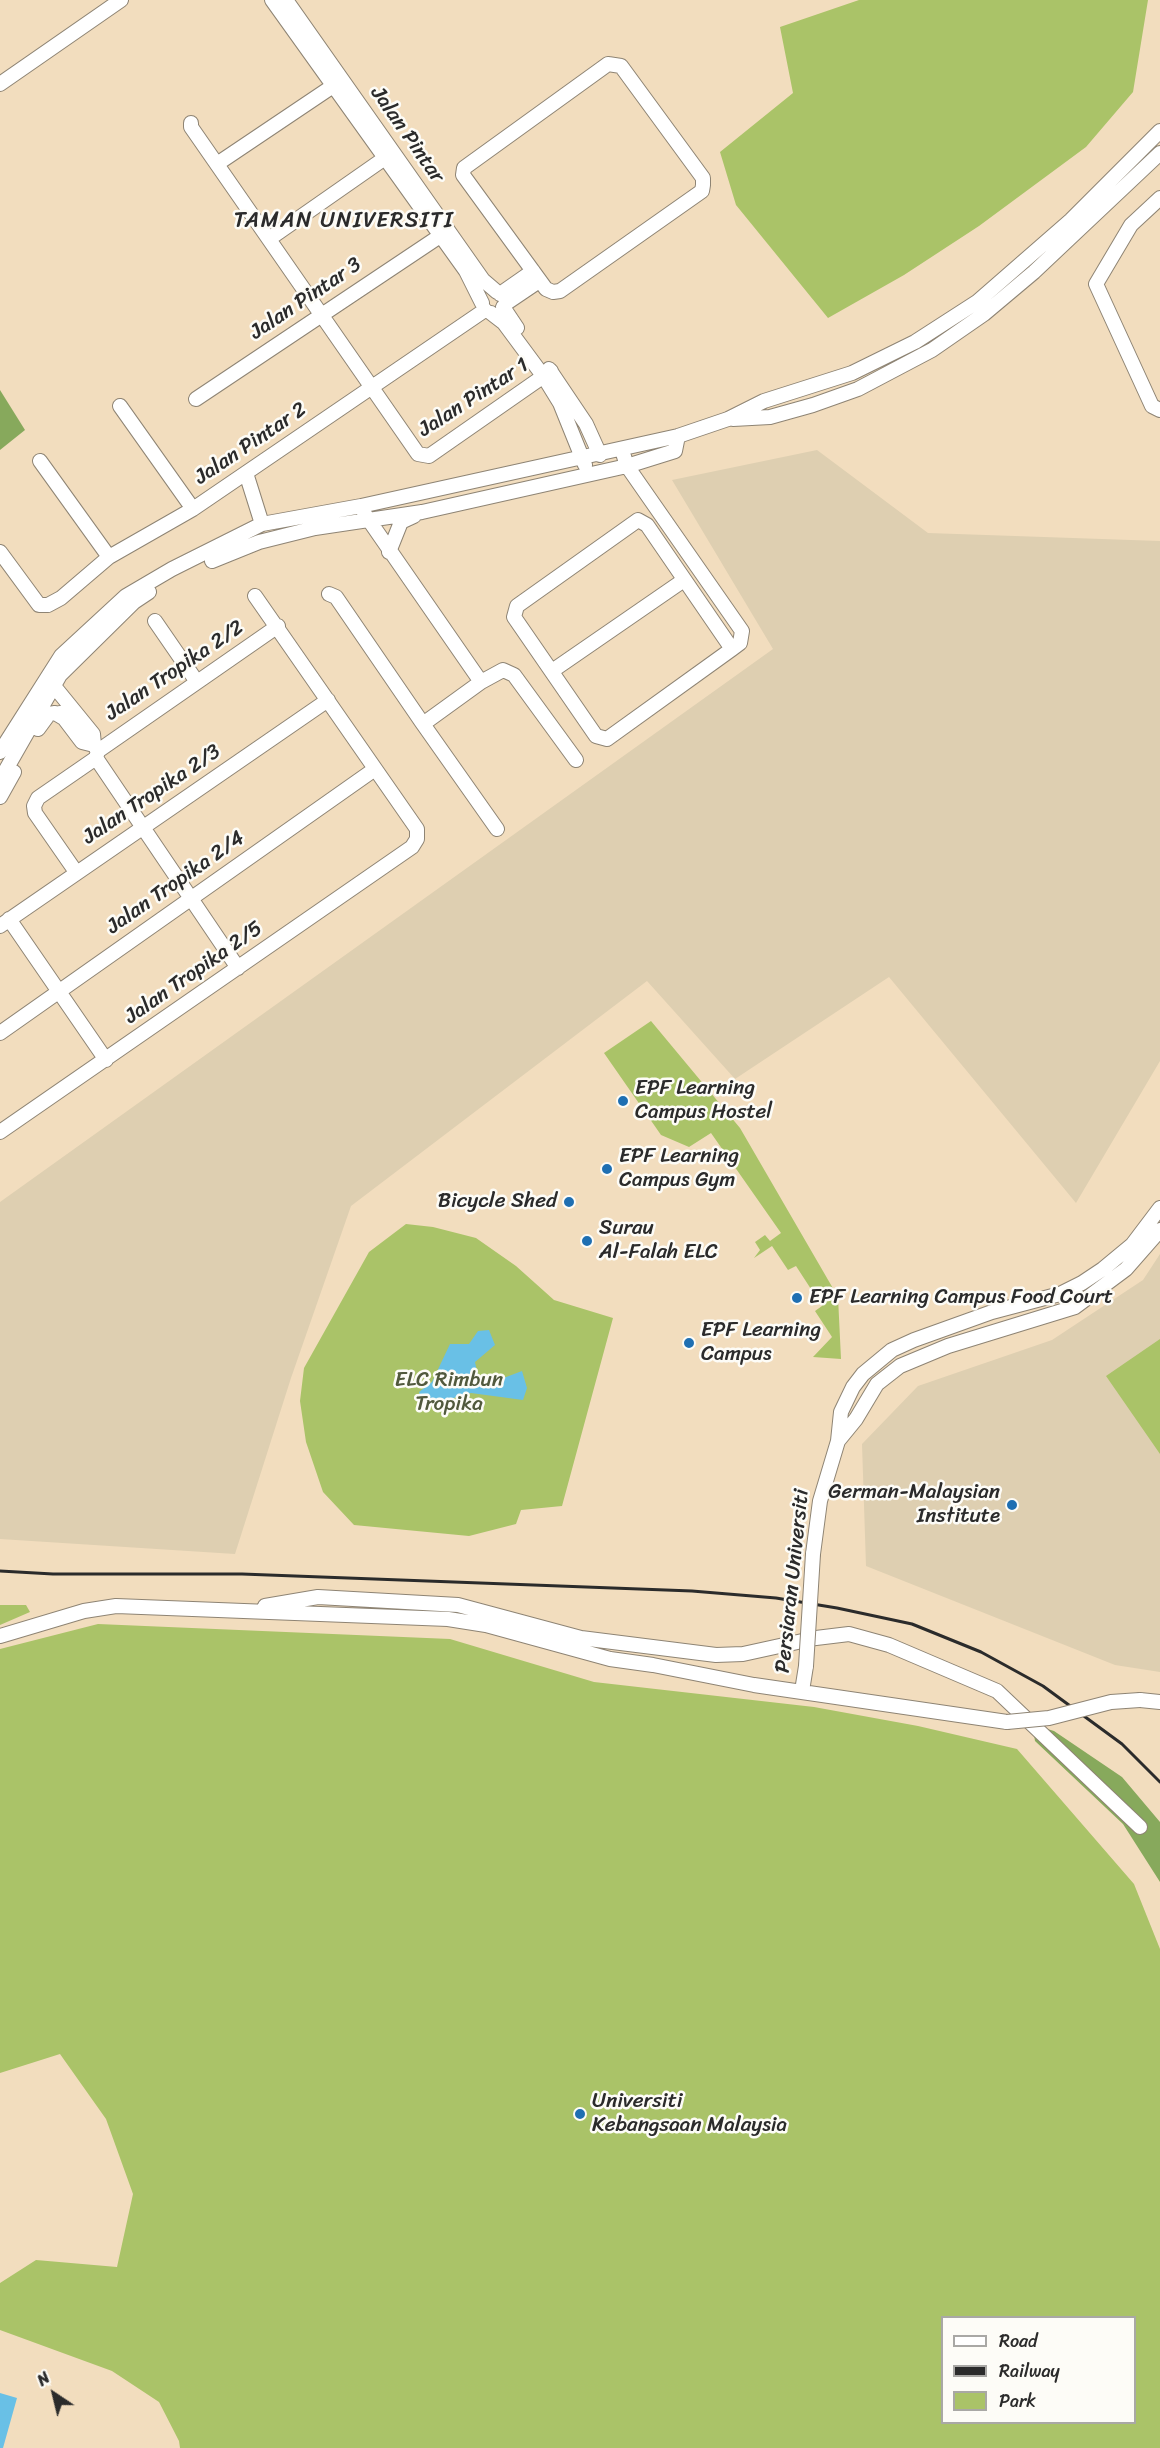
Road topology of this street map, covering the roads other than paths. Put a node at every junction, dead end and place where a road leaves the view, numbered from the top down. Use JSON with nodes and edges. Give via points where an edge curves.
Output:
{"nodes":[{"id":1,"x":121,"y":0,"type":"edge"},
{"id":2,"x":272,"y":0,"type":"edge"},
{"id":3,"x":286,"y":0,"type":"edge"},
{"id":4,"x":302,"y":22,"type":"junction"},
{"id":5,"x":310,"y":53,"type":"junction"},
{"id":6,"x":0,"y":84,"type":"edge"},
{"id":7,"x":333,"y":86,"type":"junction"},
{"id":8,"x":191,"y":123,"type":"dead end"},
{"id":9,"x":1160,"y":131,"type":"edge"},
{"id":10,"x":1160,"y":153,"type":"edge"},
{"id":11,"x":385,"y":158,"type":"junction"},
{"id":12,"x":217,"y":164,"type":"junction"},
{"id":13,"x":1160,"y":198,"type":"edge"},
{"id":14,"x":440,"y":236,"type":"junction"},
{"id":15,"x":268,"y":239,"type":"junction"},
{"id":16,"x":536,"y":276,"type":"junction"},
{"id":17,"x":495,"y":303,"type":"junction"},
{"id":18,"x":320,"y":315,"type":"junction"},
{"id":19,"x":548,"y":374,"type":"junction"},
{"id":20,"x":370,"y":388,"type":"junction"},
{"id":21,"x":196,"y":399,"type":"dead end"},
{"id":22,"x":120,"y":406,"type":"dead end"},
{"id":23,"x":1160,"y":410,"type":"edge"},
{"id":24,"x":728,"y":419,"type":"junction"},
{"id":25,"x":678,"y":436,"type":"junction"},
{"id":26,"x":622,"y":450,"type":"junction"},
{"id":27,"x":600,"y":455,"type":"junction"},
{"id":28,"x":582,"y":459,"type":"junction"},
{"id":29,"x":40,"y":461,"type":"dead end"},
{"id":30,"x":627,"y":466,"type":"junction"},
{"id":31,"x":246,"y":473,"type":"junction"},
{"id":32,"x":590,"y":476,"type":"junction"},
{"id":33,"x":361,"y":506,"type":"junction"},
{"id":34,"x":193,"y":508,"type":"junction"},
{"id":35,"x":422,"y":512,"type":"junction"},
{"id":36,"x":366,"y":520,"type":"junction"},
{"id":37,"x":262,"y":524,"type":"junction"},
{"id":38,"x":344,"y":524,"type":"junction"},
{"id":39,"x":0,"y":552,"type":"edge"},
{"id":40,"x":389,"y":552,"type":"junction"},
{"id":41,"x":109,"y":557,"type":"junction"},
{"id":42,"x":684,"y":580,"type":"junction"},
{"id":43,"x":329,"y":594,"type":"dead end"},
{"id":44,"x":255,"y":596,"type":"dead end"},
{"id":45,"x":155,"y":621,"type":"dead end"},
{"id":46,"x":278,"y":626,"type":"junction"},
{"id":47,"x":732,"y":648,"type":"junction"},
{"id":48,"x":552,"y":671,"type":"junction"},
{"id":49,"x":50,"y":680,"type":"junction"},
{"id":50,"x":196,"y":682,"type":"junction"},
{"id":51,"x":481,"y":682,"type":"junction"},
{"id":52,"x":42,"y":694,"type":"junction"},
{"id":53,"x":328,"y":700,"type":"junction"},
{"id":54,"x":65,"y":719,"type":"junction"},
{"id":55,"x":421,"y":720,"type":"junction"},
{"id":56,"x":0,"y":750,"type":"edge"},
{"id":57,"x":96,"y":751,"type":"junction"},
{"id":58,"x":576,"y":760,"type":"dead end"},
{"id":59,"x":375,"y":769,"type":"junction"},
{"id":60,"x":0,"y":780,"type":"edge"},
{"id":61,"x":0,"y":797,"type":"edge"},
{"id":62,"x":142,"y":826,"type":"junction"},
{"id":63,"x":496,"y":829,"type":"dead end"},
{"id":64,"x":76,"y":872,"type":"junction"},
{"id":65,"x":191,"y":899,"type":"junction"},
{"id":66,"x":5,"y":923,"type":"edge"},
{"id":67,"x":238,"y":968,"type":"junction"},
{"id":68,"x":58,"y":991,"type":"junction"},
{"id":69,"x":0,"y":1033,"type":"edge"},
{"id":70,"x":106,"y":1060,"type":"junction"},
{"id":71,"x":0,"y":1132,"type":"edge"},
{"id":72,"x":1160,"y":1208,"type":"edge"},
{"id":73,"x":1160,"y":1230,"type":"edge"},
{"id":74,"x":838,"y":1441,"type":"junction"},
{"id":75,"x":252,"y":1610,"type":"junction"},
{"id":76,"x":0,"y":1636,"type":"edge"},
{"id":77,"x":802,"y":1692,"type":"junction"},
{"id":78,"x":1160,"y":1702,"type":"edge"},
{"id":79,"x":1140,"y":1827,"type":"dead end"}],
"edges":[{"from":1,"to":6,"type":"street"},
{"from":2,"to":5,"type":"street"},
{"from":3,"to":4,"type":"street","name":"Jalan Pintar"},
{"from":4,"to":5,"type":"street","via":[[297,28]]},
{"from":4,"to":17,"type":"street","name":"Jalan Pintar","via":[[483,280]]},
{"from":5,"to":7,"type":"street","name":"Jalan Pintar"},
{"from":7,"to":11,"type":"street","name":"Jalan Pintar"},
{"from":7,"to":12,"type":"street"},
{"from":8,"to":12,"type":"street"},
{"from":9,"to":24,"type":"street","via":[[1064,227],[977,302],[915,342],[852,373],[764,401]]},
{"from":10,"to":24,"type":"street","via":[[1034,272],[932,350],[858,389],[813,405],[770,417]]},
{"from":11,"to":14,"type":"street","name":"Jalan Pintar"},
{"from":11,"to":15,"type":"street"},
{"from":12,"to":15,"type":"street"},
{"from":13,"to":23,"type":"street","via":[[1131,225],[1096,285],[1152,406]]},
{"from":14,"to":17,"type":"street","name":"Jalan Pintar"},
{"from":14,"to":18,"type":"street","name":"Jalan Pintar 3"},
{"from":15,"to":18,"type":"street"},
{"from":16,"to":16,"type":"street","via":[[463,175],[464,168],[608,64],[621,66],[703,178],[702,191],[560,291],[546,289]]},
{"from":16,"to":17,"type":"street","name":"Jalan Pintar 2"},
{"from":17,"to":19,"type":"street","name":"Jalan Pintar","via":[[504,323]]},
{"from":17,"to":20,"type":"street","name":"Jalan Pintar 2"},
{"from":18,"to":20,"type":"street"},
{"from":18,"to":21,"type":"street","name":"Jalan Pintar 3"},
{"from":19,"to":20,"type":"street","name":"Jalan Pintar 1","via":[[429,456],[418,454]]},
{"from":19,"to":27,"type":"street","name":"Jalan Pintar","via":[[586,424]]},
{"from":19,"to":28,"type":"street","name":"Jalan Pintar"},
{"from":20,"to":31,"type":"street","name":"Jalan Pintar 2"},
{"from":22,"to":34,"type":"street"},
{"from":24,"to":25,"type":"street"},
{"from":25,"to":26,"type":"street"},
{"from":25,"to":30,"type":"street","via":[[675,451]]},
{"from":26,"to":27,"type":"street"},
{"from":26,"to":30,"type":"street"},
{"from":27,"to":28,"type":"street"},
{"from":28,"to":32,"type":"street","name":"Jalan Pintar"},
{"from":28,"to":33,"type":"street"},
{"from":29,"to":41,"type":"street"},
{"from":30,"to":32,"type":"street"},
{"from":30,"to":47,"type":"street","via":[[742,632],[740,643]]},
{"from":31,"to":34,"type":"street","name":"Jalan Pintar 2"},
{"from":31,"to":37,"type":"street"},
{"from":32,"to":35,"type":"street"},
{"from":33,"to":36,"type":"street"},
{"from":33,"to":37,"type":"street"},
{"from":34,"to":41,"type":"street","name":"Jalan Pintar 2"},
{"from":35,"to":36,"type":"street"},
{"from":35,"to":40,"type":"street","via":[[401,522]]},
{"from":36,"to":38,"type":"street"},
{"from":36,"to":40,"type":"street"},
{"from":37,"to":49,"type":"street","via":[[126,596],[61,656]]},
{"from":38,"to":40,"type":"street","via":[[358,528]]},
{"from":38,"to":49,"type":"street","via":[[259,542],[153,589]]},
{"from":39,"to":41,"type":"street","name":"Jalan Pintar 2","via":[[39,605],[60,598]]},
{"from":40,"to":51,"type":"street"},
{"from":42,"to":47,"type":"street"},
{"from":42,"to":48,"type":"street"},
{"from":42,"to":48,"type":"street","via":[[646,525],[638,520],[517,606],[514,617]]},
{"from":43,"to":55,"type":"street","via":[[336,597]]},
{"from":44,"to":46,"type":"street"},
{"from":45,"to":50,"type":"street"},
{"from":46,"to":50,"type":"street","name":"Jalan Tropika 2/2"},
{"from":46,"to":53,"type":"street"},
{"from":47,"to":48,"type":"street","via":[[607,739],[596,736]]},
{"from":49,"to":52,"type":"street"},
{"from":49,"to":57,"type":"street","via":[[93,734]]},
{"from":50,"to":57,"type":"street","name":"Jalan Tropika 2/2"},
{"from":51,"to":55,"type":"street"},
{"from":51,"to":58,"type":"street","via":[[502,670],[514,675]]},
{"from":52,"to":54,"type":"street"},
{"from":52,"to":56,"type":"street"},
{"from":52,"to":60,"type":"street"},
{"from":53,"to":59,"type":"street"},
{"from":53,"to":62,"type":"street","name":"Jalan Tropika 2/3"},
{"from":54,"to":57,"type":"street","via":[[82,742]]},
{"from":54,"to":61,"type":"street","via":[[55,713],[45,717]]},
{"from":55,"to":63,"type":"street"},
{"from":57,"to":62,"type":"street"},
{"from":57,"to":64,"type":"street","name":"Jalan Tropika 2/2","via":[[38,798],[34,806]]},
{"from":59,"to":65,"type":"street","name":"Jalan Tropika 2/4"},
{"from":59,"to":67,"type":"street","name":"Jalan Tropika 2/5","via":[[417,829],[412,847]]},
{"from":62,"to":64,"type":"street","name":"Jalan Tropika 2/3"},
{"from":62,"to":65,"type":"street"},
{"from":64,"to":66,"type":"street","name":"Jalan Tropika 2/3"},
{"from":65,"to":67,"type":"street"},
{"from":65,"to":68,"type":"street","name":"Jalan Tropika 2/4"},
{"from":66,"to":68,"type":"street"},
{"from":67,"to":70,"type":"street","name":"Jalan Tropika 2/5"},
{"from":68,"to":69,"type":"street","name":"Jalan Tropika 2/4"},
{"from":68,"to":70,"type":"street"},
{"from":70,"to":71,"type":"street","name":"Jalan Tropika 2/5"},
{"from":72,"to":74,"type":"street","name":"Persiaran Universiti","via":[[1144,1232],[1118,1258],[1060,1294],[992,1312],[914,1340],[878,1360],[846,1399]]},
{"from":73,"to":74,"type":"street","name":"Persiaran Universiti","via":[[1126,1269],[1087,1299],[1063,1311],[995,1330],[900,1366],[877,1384]]},
{"from":74,"to":77,"type":"street","name":"Persiaran Universiti","bridge":true,"via":[[818,1517]]},
{"from":75,"to":76,"type":"street","via":[[108,1607]]},
{"from":75,"to":77,"type":"street","via":[[462,1620],[610,1659]]},
{"from":75,"to":79,"type":"street","via":[[318,1597],[458,1605],[581,1638],[716,1654],[743,1654],[849,1634],[888,1645],[998,1691]]},
{"from":77,"to":78,"type":"street","bridge":true,"via":[[1007,1722],[1048,1718],[1125,1700]]}]}
